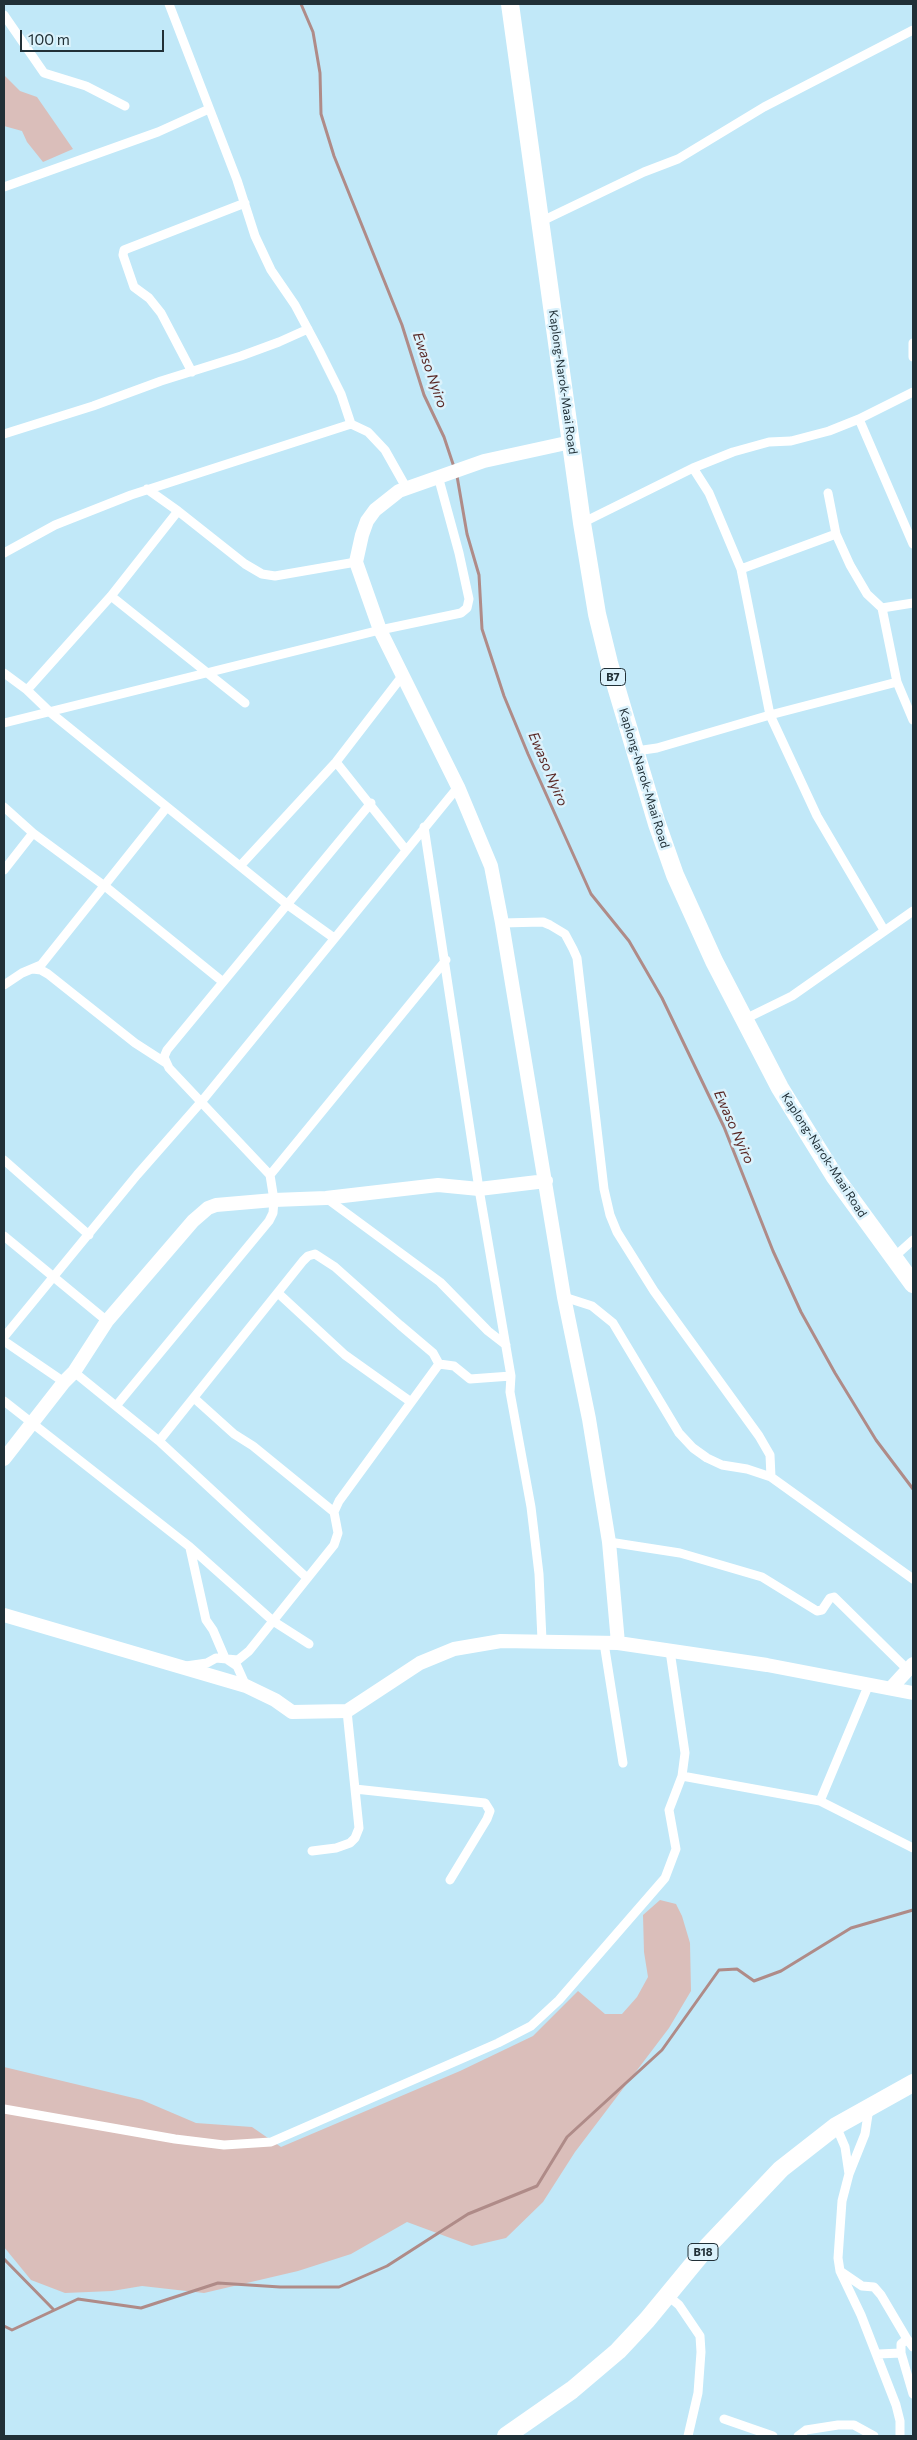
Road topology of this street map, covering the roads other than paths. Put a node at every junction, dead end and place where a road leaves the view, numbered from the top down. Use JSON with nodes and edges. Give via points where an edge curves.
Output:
{"nodes":[{"id":1,"x":169,"y":4,"type":"edge"},
{"id":2,"x":510,"y":4,"type":"edge"},
{"id":3,"x":4,"y":15,"type":"edge"},
{"id":4,"x":913,"y":30,"type":"edge"},
{"id":5,"x":125,"y":106,"type":"dead end"},
{"id":6,"x":210,"y":109,"type":"junction"},
{"id":7,"x":4,"y":187,"type":"edge"},
{"id":8,"x":245,"y":203,"type":"junction"},
{"id":9,"x":540,"y":222,"type":"junction"},
{"id":10,"x":308,"y":329,"type":"junction"},
{"id":11,"x":913,"y":343,"type":"edge"},
{"id":12,"x":913,"y":357,"type":"edge"},
{"id":13,"x":192,"y":372,"type":"junction"},
{"id":14,"x":913,"y":392,"type":"edge"},
{"id":15,"x":859,"y":419,"type":"junction"},
{"id":16,"x":351,"y":424,"type":"junction"},
{"id":17,"x":4,"y":434,"type":"edge"},
{"id":18,"x":571,"y":442,"type":"junction"},
{"id":19,"x":693,"y":468,"type":"junction"},
{"id":20,"x":438,"y":476,"type":"junction"},
{"id":21,"x":407,"y":489,"type":"junction"},
{"id":22,"x":147,"y":490,"type":"junction"},
{"id":23,"x":828,"y":494,"type":"dead end"},
{"id":24,"x":178,"y":511,"type":"junction"},
{"id":25,"x":582,"y":523,"type":"junction"},
{"id":26,"x":836,"y":534,"type":"junction"},
{"id":27,"x":913,"y":544,"type":"edge"},
{"id":28,"x":4,"y":553,"type":"edge"},
{"id":29,"x":356,"y":562,"type":"junction"},
{"id":30,"x":741,"y":569,"type":"junction"},
{"id":31,"x":111,"y":596,"type":"junction"},
{"id":32,"x":913,"y":603,"type":"edge"},
{"id":33,"x":882,"y":608,"type":"junction"},
{"id":34,"x":380,"y":630,"type":"junction"},
{"id":35,"x":4,"y":673,"type":"edge"},
{"id":36,"x":210,"y":673,"type":"junction"},
{"id":37,"x":403,"y":675,"type":"junction"},
{"id":38,"x":897,"y":682,"type":"junction"},
{"id":39,"x":26,"y":690,"type":"junction"},
{"id":40,"x":245,"y":704,"type":"dead end"},
{"id":41,"x":51,"y":714,"type":"junction"},
{"id":42,"x":770,"y":715,"type":"junction"},
{"id":43,"x":913,"y":720,"type":"edge"},
{"id":44,"x":4,"y":723,"type":"edge"},
{"id":45,"x":636,"y":751,"type":"junction"},
{"id":46,"x":336,"y":762,"type":"junction"},
{"id":47,"x":458,"y":787,"type":"junction"},
{"id":48,"x":371,"y":803,"type":"junction"},
{"id":49,"x":4,"y":807,"type":"edge"},
{"id":50,"x":167,"y":807,"type":"junction"},
{"id":51,"x":424,"y":827,"type":"junction"},
{"id":52,"x":33,"y":832,"type":"junction"},
{"id":53,"x":406,"y":850,"type":"junction"},
{"id":54,"x":241,"y":865,"type":"junction"},
{"id":55,"x":4,"y":870,"type":"edge"},
{"id":56,"x":106,"y":886,"type":"junction"},
{"id":57,"x":288,"y":905,"type":"junction"},
{"id":58,"x":913,"y":911,"type":"edge"},
{"id":59,"x":502,"y":923,"type":"junction"},
{"id":60,"x":884,"y":930,"type":"junction"},
{"id":61,"x":334,"y":938,"type":"junction"},
{"id":62,"x":446,"y":960,"type":"junction"},
{"id":63,"x":30,"y":969,"type":"junction"},
{"id":64,"x":223,"y":982,"type":"junction"},
{"id":65,"x":4,"y":985,"type":"edge"},
{"id":66,"x":743,"y":1020,"type":"junction"},
{"id":67,"x":166,"y":1063,"type":"junction"},
{"id":68,"x":202,"y":1101,"type":"junction"},
{"id":69,"x":4,"y":1160,"type":"edge"},
{"id":70,"x":270,"y":1175,"type":"junction"},
{"id":71,"x":546,"y":1181,"type":"junction"},
{"id":72,"x":479,"y":1189,"type":"junction"},
{"id":73,"x":326,"y":1198,"type":"junction"},
{"id":74,"x":274,"y":1200,"type":"junction"},
{"id":75,"x":89,"y":1235,"type":"junction"},
{"id":76,"x":4,"y":1236,"type":"edge"},
{"id":77,"x":913,"y":1240,"type":"edge"},
{"id":78,"x":893,"y":1258,"type":"junction"},
{"id":79,"x":52,"y":1278,"type":"junction"},
{"id":80,"x":913,"y":1284,"type":"edge"},
{"id":81,"x":278,"y":1293,"type":"junction"},
{"id":82,"x":564,"y":1296,"type":"junction"},
{"id":83,"x":107,"y":1321,"type":"junction"},
{"id":84,"x":4,"y":1337,"type":"edge"},
{"id":85,"x":4,"y":1341,"type":"edge"},
{"id":86,"x":506,"y":1345,"type":"junction"},
{"id":87,"x":440,"y":1364,"type":"junction"},
{"id":88,"x":74,"y":1372,"type":"junction"},
{"id":89,"x":511,"y":1376,"type":"junction"},
{"id":90,"x":64,"y":1382,"type":"junction"},
{"id":91,"x":194,"y":1398,"type":"junction"},
{"id":92,"x":4,"y":1401,"type":"edge"},
{"id":93,"x":412,"y":1402,"type":"junction"},
{"id":94,"x":116,"y":1406,"type":"junction"},
{"id":95,"x":32,"y":1422,"type":"junction"},
{"id":96,"x":159,"y":1441,"type":"junction"},
{"id":97,"x":4,"y":1459,"type":"edge"},
{"id":98,"x":771,"y":1477,"type":"junction"},
{"id":99,"x":334,"y":1512,"type":"junction"},
{"id":100,"x":609,"y":1542,"type":"junction"},
{"id":101,"x":190,"y":1547,"type":"junction"},
{"id":102,"x":307,"y":1578,"type":"junction"},
{"id":103,"x":913,"y":1579,"type":"edge"},
{"id":104,"x":4,"y":1615,"type":"edge"},
{"id":105,"x":273,"y":1621,"type":"junction"},
{"id":106,"x":542,"y":1640,"type":"junction"},
{"id":107,"x":611,"y":1643,"type":"junction"},
{"id":108,"x":309,"y":1644,"type":"dead end"},
{"id":109,"x":670,"y":1651,"type":"junction"},
{"id":110,"x":225,"y":1658,"type":"junction"},
{"id":111,"x":175,"y":1667,"type":"junction"},
{"id":112,"x":911,"y":1667,"type":"edge"},
{"id":113,"x":870,"y":1684,"type":"junction"},
{"id":114,"x":246,"y":1686,"type":"junction"},
{"id":115,"x":892,"y":1687,"type":"junction"},
{"id":116,"x":913,"y":1693,"type":"edge"},
{"id":117,"x":347,"y":1711,"type":"junction"},
{"id":118,"x":623,"y":1763,"type":"dead end"},
{"id":119,"x":682,"y":1776,"type":"junction"},
{"id":120,"x":355,"y":1789,"type":"junction"},
{"id":121,"x":820,"y":1801,"type":"junction"},
{"id":122,"x":913,"y":1848,"type":"edge"},
{"id":123,"x":312,"y":1850,"type":"dead end"},
{"id":124,"x":450,"y":1880,"type":"dead end"},
{"id":125,"x":913,"y":2083,"type":"edge"},
{"id":126,"x":869,"y":2108,"type":"junction"},
{"id":127,"x":4,"y":2109,"type":"edge"},
{"id":128,"x":836,"y":2126,"type":"junction"},
{"id":129,"x":849,"y":2174,"type":"junction"},
{"id":130,"x":840,"y":2271,"type":"junction"},
{"id":131,"x":667,"y":2295,"type":"junction"},
{"id":132,"x":907,"y":2339,"type":"junction"},
{"id":133,"x":913,"y":2347,"type":"edge"},
{"id":134,"x":902,"y":2353,"type":"junction"},
{"id":135,"x":878,"y":2354,"type":"junction"},
{"id":136,"x":913,"y":2394,"type":"edge"},
{"id":137,"x":724,"y":2419,"type":"dead end"},
{"id":138,"x":506,"y":2436,"type":"edge"},
{"id":139,"x":688,"y":2436,"type":"edge"},
{"id":140,"x":773,"y":2436,"type":"edge"},
{"id":141,"x":798,"y":2436,"type":"edge"},
{"id":142,"x":874,"y":2436,"type":"edge"},
{"id":143,"x":900,"y":2436,"type":"edge"}],
"edges":[{"from":1,"to":6,"type":"street"},
{"from":2,"to":9,"type":"highway","name":"Kaplong-Narok-Maai Road","number":"B7"},
{"from":3,"to":5,"type":"street","via":[[44,73],[86,86]]},
{"from":4,"to":9,"type":"street","via":[[764,107],[678,159]]},
{"from":6,"to":7,"type":"street","via":[[158,132]]},
{"from":6,"to":8,"type":"street"},
{"from":8,"to":10,"type":"street","via":[[270,270]]},
{"from":8,"to":13,"type":"street","via":[[124,250],[134,287],[161,313]]},
{"from":9,"to":18,"type":"highway","name":"Kaplong-Narok-Maai Road","number":"B7"},
{"from":10,"to":13,"type":"street"},
{"from":10,"to":16,"type":"street","via":[[341,394]]},
{"from":11,"to":12,"type":"street"},
{"from":13,"to":17,"type":"street"},
{"from":14,"to":15,"type":"street"},
{"from":15,"to":19,"type":"street","via":[[813,436],[769,442],[733,452]]},
{"from":15,"to":27,"type":"street"},
{"from":16,"to":21,"type":"street","via":[[368,432],[385,450]]},
{"from":16,"to":22,"type":"street"},
{"from":18,"to":20,"type":"street","via":[[484,461]]},
{"from":18,"to":25,"type":"highway","name":"Kaplong-Narok-Maai Road","number":"B7"},
{"from":19,"to":25,"type":"street"},
{"from":19,"to":30,"type":"street","via":[[710,494]]},
{"from":20,"to":21,"type":"street"},
{"from":20,"to":34,"type":"street","via":[[463,569],[469,599],[467,608],[461,613]]},
{"from":21,"to":29,"type":"street","via":[[390,497],[367,521]]},
{"from":22,"to":24,"type":"street"},
{"from":22,"to":28,"type":"street","via":[[55,525]]},
{"from":23,"to":26,"type":"street"},
{"from":24,"to":29,"type":"street","via":[[245,564],[270,576]]},
{"from":24,"to":31,"type":"street"},
{"from":25,"to":45,"type":"highway","name":"Kaplong-Narok-Maai Road","number":"B7","via":[[597,614]]},
{"from":26,"to":30,"type":"street"},
{"from":26,"to":33,"type":"street","via":[[859,582]]},
{"from":29,"to":34,"type":"street"},
{"from":30,"to":42,"type":"street"},
{"from":31,"to":36,"type":"street"},
{"from":31,"to":39,"type":"street"},
{"from":32,"to":33,"type":"street"},
{"from":33,"to":38,"type":"street"},
{"from":34,"to":36,"type":"street"},
{"from":34,"to":37,"type":"street"},
{"from":35,"to":39,"type":"street"},
{"from":36,"to":40,"type":"street"},
{"from":36,"to":41,"type":"street"},
{"from":37,"to":46,"type":"street"},
{"from":37,"to":47,"type":"street"},
{"from":38,"to":42,"type":"street"},
{"from":38,"to":43,"type":"street"},
{"from":39,"to":41,"type":"street"},
{"from":41,"to":44,"type":"street"},
{"from":41,"to":50,"type":"street"},
{"from":42,"to":45,"type":"street","via":[[657,748]]},
{"from":42,"to":60,"type":"street","via":[[817,816]]},
{"from":45,"to":66,"type":"highway","name":"Kaplong-Narok-Maai Road","number":"B7","via":[[675,875]]},
{"from":46,"to":48,"type":"street"},
{"from":46,"to":54,"type":"street"},
{"from":47,"to":51,"type":"street"},
{"from":47,"to":59,"type":"street","via":[[491,866]]},
{"from":48,"to":53,"type":"street"},
{"from":48,"to":57,"type":"street"},
{"from":49,"to":52,"type":"street"},
{"from":50,"to":54,"type":"street"},
{"from":50,"to":56,"type":"street"},
{"from":51,"to":53,"type":"street"},
{"from":51,"to":62,"type":"street"},
{"from":52,"to":55,"type":"street"},
{"from":52,"to":56,"type":"street"},
{"from":53,"to":61,"type":"street"},
{"from":54,"to":57,"type":"street"},
{"from":56,"to":63,"type":"street","via":[[41,965]]},
{"from":56,"to":64,"type":"street"},
{"from":57,"to":61,"type":"street"},
{"from":57,"to":64,"type":"street"},
{"from":58,"to":60,"type":"street"},
{"from":59,"to":71,"type":"street"},
{"from":59,"to":98,"type":"street","via":[[544,922],[565,934],[573,948],[604,1190],[610,1214],[654,1291],[759,1436],[770,1455]]},
{"from":60,"to":66,"type":"street","via":[[792,996]]},
{"from":61,"to":68,"type":"street"},
{"from":62,"to":70,"type":"street"},
{"from":62,"to":72,"type":"street"},
{"from":63,"to":65,"type":"street"},
{"from":63,"to":67,"type":"street","via":[[41,970]]},
{"from":64,"to":67,"type":"street","via":[[167,1050]]},
{"from":66,"to":78,"type":"highway","name":"Kaplong-Narok-Maai Road","number":"B7","via":[[808,1136]]},
{"from":67,"to":68,"type":"street"},
{"from":68,"to":70,"type":"street"},
{"from":68,"to":75,"type":"street"},
{"from":69,"to":75,"type":"street"},
{"from":70,"to":74,"type":"street"},
{"from":71,"to":72,"type":"street"},
{"from":71,"to":82,"type":"street"},
{"from":72,"to":73,"type":"street","via":[[438,1185]]},
{"from":72,"to":86,"type":"street"},
{"from":73,"to":74,"type":"street"},
{"from":73,"to":86,"type":"street","via":[[440,1282]]},
{"from":74,"to":83,"type":"street","via":[[216,1205],[202,1212]]},
{"from":74,"to":94,"type":"street","via":[[270,1221]]},
{"from":75,"to":79,"type":"street"},
{"from":76,"to":79,"type":"street"},
{"from":77,"to":78,"type":"street"},
{"from":78,"to":80,"type":"highway","name":"Kaplong-Narok-Maai Road","number":"B7"},
{"from":79,"to":83,"type":"street"},
{"from":79,"to":84,"type":"street"},
{"from":81,"to":87,"type":"street","via":[[308,1256],[318,1255],[433,1353]]},
{"from":81,"to":91,"type":"street"},
{"from":81,"to":93,"type":"street","via":[[345,1355]]},
{"from":82,"to":98,"type":"street","via":[[592,1306],[613,1323],[679,1434],[693,1448],[722,1464]]},
{"from":82,"to":100,"type":"street"},
{"from":83,"to":88,"type":"street"},
{"from":85,"to":90,"type":"street"},
{"from":86,"to":89,"type":"street"},
{"from":87,"to":89,"type":"street","via":[[454,1366],[470,1379]]},
{"from":87,"to":93,"type":"street"},
{"from":88,"to":90,"type":"street"},
{"from":88,"to":94,"type":"street"},
{"from":89,"to":106,"type":"street","via":[[510,1392],[535,1536]]},
{"from":90,"to":95,"type":"street"},
{"from":91,"to":96,"type":"street"},
{"from":91,"to":99,"type":"street","via":[[234,1434]]},
{"from":92,"to":95,"type":"street"},
{"from":93,"to":99,"type":"street"},
{"from":94,"to":96,"type":"street"},
{"from":95,"to":97,"type":"street"},
{"from":95,"to":101,"type":"street"},
{"from":96,"to":102,"type":"street"},
{"from":98,"to":103,"type":"street"},
{"from":99,"to":102,"type":"street","via":[[338,1533],[334,1545]]},
{"from":100,"to":107,"type":"street"},
{"from":100,"to":112,"type":"street","via":[[680,1553],[762,1577],[817,1611],[834,1597]]},
{"from":101,"to":105,"type":"street"},
{"from":101,"to":110,"type":"street","via":[[206,1620]]},
{"from":102,"to":105,"type":"street"},
{"from":104,"to":111,"type":"street"},
{"from":105,"to":108,"type":"street"},
{"from":105,"to":110,"type":"street","via":[[244,1656],[238,1660]]},
{"from":106,"to":107,"type":"street"},
{"from":106,"to":117,"type":"street","via":[[501,1640],[454,1649],[420,1663]]},
{"from":107,"to":109,"type":"street"},
{"from":107,"to":118,"type":"street"},
{"from":109,"to":113,"type":"street"},
{"from":109,"to":119,"type":"street","via":[[685,1753]]},
{"from":110,"to":111,"type":"street"},
{"from":110,"to":114,"type":"street","via":[[237,1666]]},
{"from":111,"to":114,"type":"street"},
{"from":112,"to":115,"type":"street"},
{"from":113,"to":115,"type":"street"},
{"from":113,"to":121,"type":"street"},
{"from":114,"to":117,"type":"street","via":[[292,1712]]},
{"from":115,"to":116,"type":"street"},
{"from":117,"to":120,"type":"street"},
{"from":119,"to":121,"type":"street"},
{"from":119,"to":127,"type":"street","via":[[669,1810],[676,1849],[665,1878],[559,2000],[531,2026],[498,2043],[271,2142],[224,2145],[175,2139]]},
{"from":120,"to":123,"type":"street","via":[[359,1828],[355,1838],[344,1846]]},
{"from":120,"to":124,"type":"street","via":[[485,1804],[490,1811],[484,1827]]},
{"from":121,"to":122,"type":"street"},
{"from":125,"to":126,"type":"highway","number":"B18"},
{"from":126,"to":128,"type":"highway","number":"B18"},
{"from":126,"to":129,"type":"street","via":[[865,2134]]},
{"from":128,"to":129,"type":"street","via":[[845,2147]]},
{"from":128,"to":131,"type":"highway","number":"B18","via":[[781,2169]]},
{"from":129,"to":130,"type":"street","via":[[838,2223]]},
{"from":130,"to":132,"type":"street","via":[[862,2286],[874,2287]]},
{"from":130,"to":135,"type":"street"},
{"from":131,"to":138,"type":"highway","number":"B18","via":[[595,2372]]},
{"from":131,"to":139,"type":"street","via":[[679,2305],[700,2336],[698,2393]]},
{"from":132,"to":133,"type":"street"},
{"from":132,"to":134,"type":"street","via":[[901,2344]]},
{"from":134,"to":135,"type":"street"},
{"from":134,"to":136,"type":"street"},
{"from":135,"to":143,"type":"street","via":[[896,2405]]},
{"from":137,"to":140,"type":"street"},
{"from":141,"to":142,"type":"street","via":[[806,2430],[854,2425]]}]}
